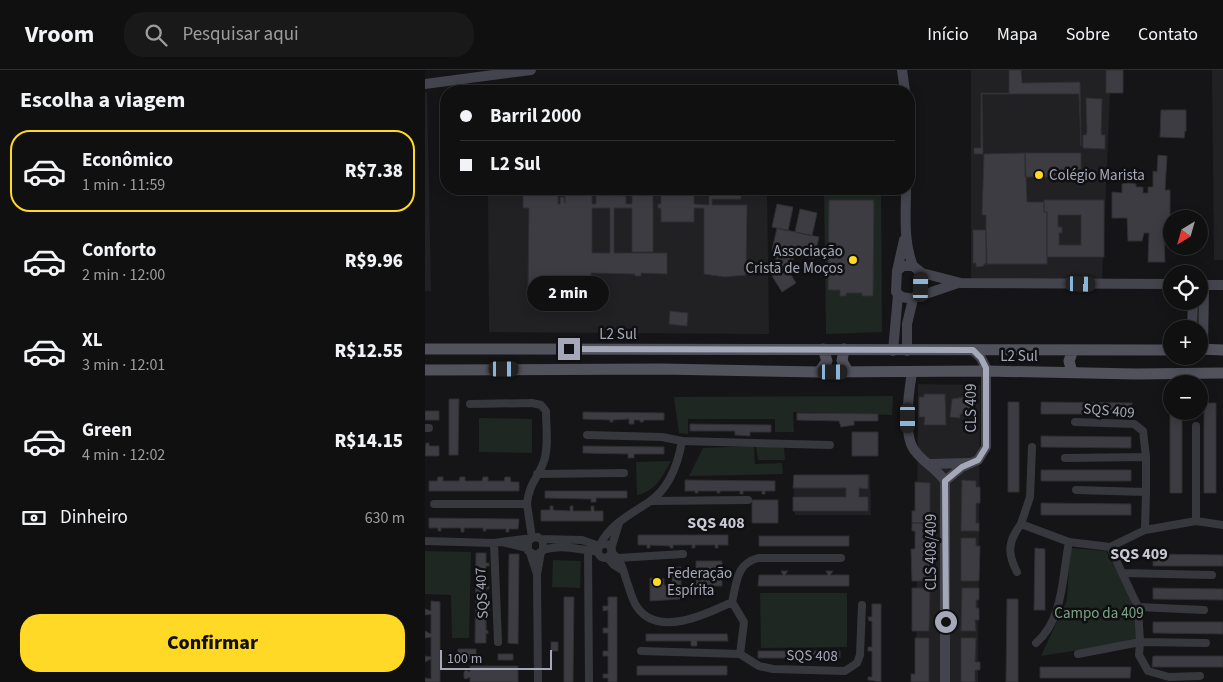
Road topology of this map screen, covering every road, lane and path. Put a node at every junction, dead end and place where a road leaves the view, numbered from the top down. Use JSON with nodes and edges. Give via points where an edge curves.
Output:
{"nodes":[{"id":1,"x":531,"y":70,"type":"edge"},
{"id":2,"x":902,"y":70,"type":"edge"},
{"id":3,"x":425,"y":84,"type":"edge"},
{"id":4,"x":904,"y":85,"type":"edge"},
{"id":5,"x":906,"y":195,"type":"edge"},
{"id":6,"x":905,"y":234,"type":"junction"},
{"id":7,"x":913,"y":266,"type":"junction"},
{"id":8,"x":897,"y":271,"type":"junction"},
{"id":9,"x":922,"y":273,"type":"junction"},
{"id":10,"x":961,"y":283,"type":"junction"},
{"id":11,"x":1163,"y":284,"type":"edge"},
{"id":12,"x":1208,"y":285,"type":"edge"},
{"id":13,"x":1223,"y":285,"type":"edge"},
{"id":14,"x":898,"y":295,"type":"junction"},
{"id":15,"x":915,"y":298,"type":"junction"},
{"id":16,"x":425,"y":349,"type":"edge"},
{"id":17,"x":661,"y":349,"type":"junction"},
{"id":18,"x":683,"y":349,"type":"junction"},
{"id":19,"x":823,"y":349,"type":"junction"},
{"id":20,"x":1208,"y":349,"type":"edge"},
{"id":21,"x":463,"y":350,"type":"junction"},
{"id":22,"x":486,"y":350,"type":"junction"},
{"id":23,"x":844,"y":350,"type":"junction"},
{"id":24,"x":973,"y":350,"type":"junction"},
{"id":25,"x":1073,"y":350,"type":"junction"},
{"id":26,"x":1163,"y":350,"type":"edge"},
{"id":27,"x":1223,"y":350,"type":"edge"},
{"id":28,"x":893,"y":351,"type":"junction"},
{"id":29,"x":907,"y":351,"type":"junction"},
{"id":30,"x":464,"y":369,"type":"junction"},
{"id":31,"x":487,"y":369,"type":"junction"},
{"id":32,"x":662,"y":369,"type":"junction"},
{"id":33,"x":425,"y":370,"type":"edge"},
{"id":34,"x":688,"y":370,"type":"junction"},
{"id":35,"x":986,"y":371,"type":"junction"},
{"id":36,"x":819,"y":372,"type":"junction"},
{"id":37,"x":848,"y":372,"type":"junction"},
{"id":38,"x":912,"y":372,"type":"junction"},
{"id":39,"x":1071,"y":372,"type":"junction"},
{"id":40,"x":1223,"y":373,"type":"edge"},
{"id":41,"x":470,"y":404,"type":"dead end"},
{"id":42,"x":1075,"y":422,"type":"dead end"},
{"id":43,"x":1196,"y":426,"type":"dead end"},
{"id":44,"x":587,"y":435,"type":"dead end"},
{"id":45,"x":683,"y":441,"type":"junction"},
{"id":46,"x":830,"y":445,"type":"dead end"},
{"id":47,"x":1032,"y":447,"type":"dead end"},
{"id":48,"x":1145,"y":457,"type":"junction"},
{"id":49,"x":1065,"y":458,"type":"dead end"},
{"id":50,"x":930,"y":464,"type":"junction"},
{"id":51,"x":971,"y":464,"type":"junction"},
{"id":52,"x":624,"y":473,"type":"dead end"},
{"id":53,"x":537,"y":474,"type":"junction"},
{"id":54,"x":945,"y":481,"type":"junction"},
{"id":55,"x":1077,"y":490,"type":"dead end"},
{"id":56,"x":1146,"y":492,"type":"junction"},
{"id":57,"x":748,"y":500,"type":"dead end"},
{"id":58,"x":651,"y":501,"type":"junction"},
{"id":59,"x":434,"y":504,"type":"dead end"},
{"id":60,"x":527,"y":504,"type":"junction"},
{"id":61,"x":1195,"y":521,"type":"junction"},
{"id":62,"x":619,"y":523,"type":"junction"},
{"id":63,"x":1021,"y":524,"type":"junction"},
{"id":64,"x":1223,"y":525,"type":"edge"},
{"id":65,"x":1145,"y":530,"type":"junction"},
{"id":66,"x":532,"y":538,"type":"junction"},
{"id":67,"x":541,"y":539,"type":"junction"},
{"id":68,"x":569,"y":539,"type":"junction"},
{"id":69,"x":425,"y":541,"type":"edge"},
{"id":70,"x":497,"y":542,"type":"junction"},
{"id":71,"x":1069,"y":542,"type":"junction"},
{"id":72,"x":1110,"y":547,"type":"junction"},
{"id":73,"x":569,"y":548,"type":"junction"},
{"id":74,"x":599,"y":548,"type":"junction"},
{"id":75,"x":529,"y":550,"type":"junction"},
{"id":76,"x":588,"y":550,"type":"junction"},
{"id":77,"x":542,"y":551,"type":"junction"},
{"id":78,"x":610,"y":553,"type":"junction"},
{"id":79,"x":683,"y":554,"type":"dead end"},
{"id":80,"x":619,"y":558,"type":"junction"},
{"id":81,"x":841,"y":558,"type":"dead end"},
{"id":82,"x":623,"y":570,"type":"junction"},
{"id":83,"x":1017,"y":572,"type":"dead end"},
{"id":84,"x":1122,"y":573,"type":"junction"},
{"id":85,"x":537,"y":574,"type":"junction"},
{"id":86,"x":1212,"y":575,"type":"dead end"},
{"id":87,"x":732,"y":602,"type":"junction"},
{"id":88,"x":862,"y":605,"type":"dead end"},
{"id":89,"x":1138,"y":607,"type":"junction"},
{"id":90,"x":1204,"y":610,"type":"dead end"},
{"id":91,"x":498,"y":642,"type":"dead end"},
{"id":92,"x":1140,"y":642,"type":"junction"},
{"id":93,"x":1036,"y":643,"type":"dead end"},
{"id":94,"x":1206,"y":643,"type":"dead end"},
{"id":95,"x":641,"y":652,"type":"dead end"},
{"id":96,"x":740,"y":654,"type":"junction"},
{"id":97,"x":1078,"y":654,"type":"dead end"},
{"id":98,"x":1200,"y":676,"type":"dead end"},
{"id":99,"x":538,"y":682,"type":"edge"},
{"id":100,"x":589,"y":682,"type":"edge"},
{"id":101,"x":945,"y":682,"type":"edge"}],
"edges":[{"from":1,"to":3,"type":"street"},
{"from":2,"to":4,"type":"street"},
{"from":5,"to":6,"type":"street"},
{"from":6,"to":7,"type":"street"},
{"from":6,"to":8,"type":"street"},
{"from":7,"to":8,"type":"street","via":[[903,266]]},
{"from":7,"to":9,"type":"street"},
{"from":8,"to":14,"type":"street","via":[[895,288]]},
{"from":9,"to":10,"type":"street"},
{"from":9,"to":15,"type":"street","via":[[921,287]]},
{"from":10,"to":11,"type":"street"},
{"from":10,"to":15,"type":"street"},
{"from":12,"to":13,"type":"street"},
{"from":14,"to":15,"type":"street"},
{"from":14,"to":28,"type":"street"},
{"from":15,"to":29,"type":"street","via":[[907,324]]},
{"from":16,"to":21,"type":"main road","name":"L2 Sul"},
{"from":17,"to":18,"type":"main road","name":"L2 Sul"},
{"from":17,"to":22,"type":"main road","name":"L2 Sul"},
{"from":17,"to":32,"type":"main road","via":[[666,355]]},
{"from":18,"to":19,"type":"main road","name":"L2 Sul"},
{"from":18,"to":34,"type":"main road","via":[[679,360],[681,366]]},
{"from":19,"to":23,"type":"main road","name":"L2 Sul"},
{"from":19,"to":36,"type":"main road","via":[[827,361]]},
{"from":20,"to":27,"type":"main road"},
{"from":21,"to":22,"type":"main road","name":"L2 Sul"},
{"from":21,"to":30,"type":"main road","via":[[469,359]]},
{"from":22,"to":31,"type":"main road","via":[[482,360]]},
{"from":23,"to":28,"type":"main road","name":"L2 Sul"},
{"from":23,"to":37,"type":"main road","via":[[842,361]]},
{"from":24,"to":25,"type":"main road","name":"L2 Sul"},
{"from":24,"to":29,"type":"main road","name":"L2 Sul"},
{"from":24,"to":35,"type":"street","name":"CLS 409","via":[[981,358]]},
{"from":25,"to":26,"type":"main road","name":"L2 Sul"},
{"from":25,"to":39,"type":"main road","via":[[1069,360]]},
{"from":28,"to":29,"type":"main road","name":"L2 Sul"},
{"from":30,"to":31,"type":"main road","name":"L2 Sul"},
{"from":30,"to":33,"type":"main road","name":"L2 Sul"},
{"from":31,"to":32,"type":"main road","name":"L2 Sul"},
{"from":32,"to":34,"type":"main road","name":"L2 Sul"},
{"from":34,"to":36,"type":"main road","name":"L2 Sul"},
{"from":35,"to":38,"type":"main road","name":"L2 Sul"},
{"from":35,"to":39,"type":"main road","name":"L2 Sul"},
{"from":35,"to":51,"type":"street","name":"CLS 409","via":[[986,447],[978,460]]},
{"from":36,"to":37,"type":"main road","name":"L2 Sul"},
{"from":37,"to":38,"type":"main road","name":"L2 Sul"},
{"from":38,"to":50,"type":"street","via":[[908,435],[915,452]]},
{"from":39,"to":40,"type":"main road","name":"L2 Sul"},
{"from":41,"to":53,"type":"street","via":[[532,403],[544,408],[546,454]]},
{"from":42,"to":48,"type":"street","name":"SQS 409","via":[[1135,424],[1143,431]]},
{"from":43,"to":61,"type":"street"},
{"from":44,"to":45,"type":"street","via":[[663,437]]},
{"from":45,"to":46,"type":"street"},
{"from":45,"to":58,"type":"street","via":[[675,470]]},
{"from":47,"to":63,"type":"street","via":[[1030,497]]},
{"from":48,"to":49,"type":"street"},
{"from":48,"to":56,"type":"street","name":"SQS 409"},
{"from":50,"to":51,"type":"street"},
{"from":50,"to":54,"type":"street"},
{"from":51,"to":54,"type":"street","name":"CLS 409"},
{"from":52,"to":53,"type":"street"},
{"from":53,"to":60,"type":"street","via":[[531,483]]},
{"from":54,"to":101,"type":"street","name":"CLS 408/409"},
{"from":55,"to":56,"type":"street"},
{"from":56,"to":65,"type":"street","name":"SQS 409"},
{"from":57,"to":58,"type":"street"},
{"from":58,"to":62,"type":"street"},
{"from":59,"to":60,"type":"street"},
{"from":60,"to":66,"type":"street"},
{"from":61,"to":64,"type":"street"},
{"from":61,"to":65,"type":"street"},
{"from":62,"to":74,"type":"street","via":[[608,532]]},
{"from":62,"to":78,"type":"street"},
{"from":63,"to":71,"type":"street"},
{"from":63,"to":83,"type":"street","via":[[1009,543]]},
{"from":65,"to":72,"type":"street"},
{"from":66,"to":67,"type":"street"},
{"from":66,"to":70,"type":"street"},
{"from":66,"to":75,"type":"street","via":[[527,542]]},
{"from":67,"to":68,"type":"street"},
{"from":67,"to":77,"type":"street","via":[[544,544]]},
{"from":68,"to":73,"type":"street"},
{"from":68,"to":74,"type":"street","via":[[586,540]]},
{"from":69,"to":70,"type":"street"},
{"from":70,"to":75,"type":"street"},
{"from":70,"to":91,"type":"street","name":"SQS 407"},
{"from":71,"to":72,"type":"street"},
{"from":71,"to":93,"type":"street","via":[[1061,599],[1048,628]]},
{"from":72,"to":84,"type":"street"},
{"from":73,"to":76,"type":"street"},
{"from":73,"to":77,"type":"street"},
{"from":74,"to":76,"type":"street"},
{"from":74,"to":78,"type":"street","via":[[608,545]]},
{"from":74,"to":78,"type":"street","via":[[601,557]]},
{"from":75,"to":77,"type":"street","via":[[536,554]]},
{"from":75,"to":85,"type":"street"},
{"from":76,"to":100,"type":"street"},
{"from":77,"to":85,"type":"street"},
{"from":78,"to":80,"type":"street"},
{"from":78,"to":82,"type":"street","via":[[614,565]]},
{"from":79,"to":80,"type":"street"},
{"from":80,"to":82,"type":"street"},
{"from":81,"to":87,"type":"street","via":[[749,560],[741,567]]},
{"from":82,"to":87,"type":"street","via":[[636,607],[655,620],[675,622]]},
{"from":84,"to":86,"type":"street"},
{"from":84,"to":89,"type":"street"},
{"from":85,"to":99,"type":"street"},
{"from":87,"to":96,"type":"street","via":[[744,622]]},
{"from":88,"to":96,"type":"street","name":"SQS 408","via":[[860,654],[857,663],[845,671],[773,670],[754,664]]},
{"from":89,"to":90,"type":"street"},
{"from":89,"to":92,"type":"street"},
{"from":92,"to":94,"type":"street"},
{"from":92,"to":97,"type":"street"},
{"from":92,"to":98,"type":"street","via":[[1139,655],[1148,671],[1169,677]]},
{"from":95,"to":96,"type":"street","name":"SQS 408"}]}
